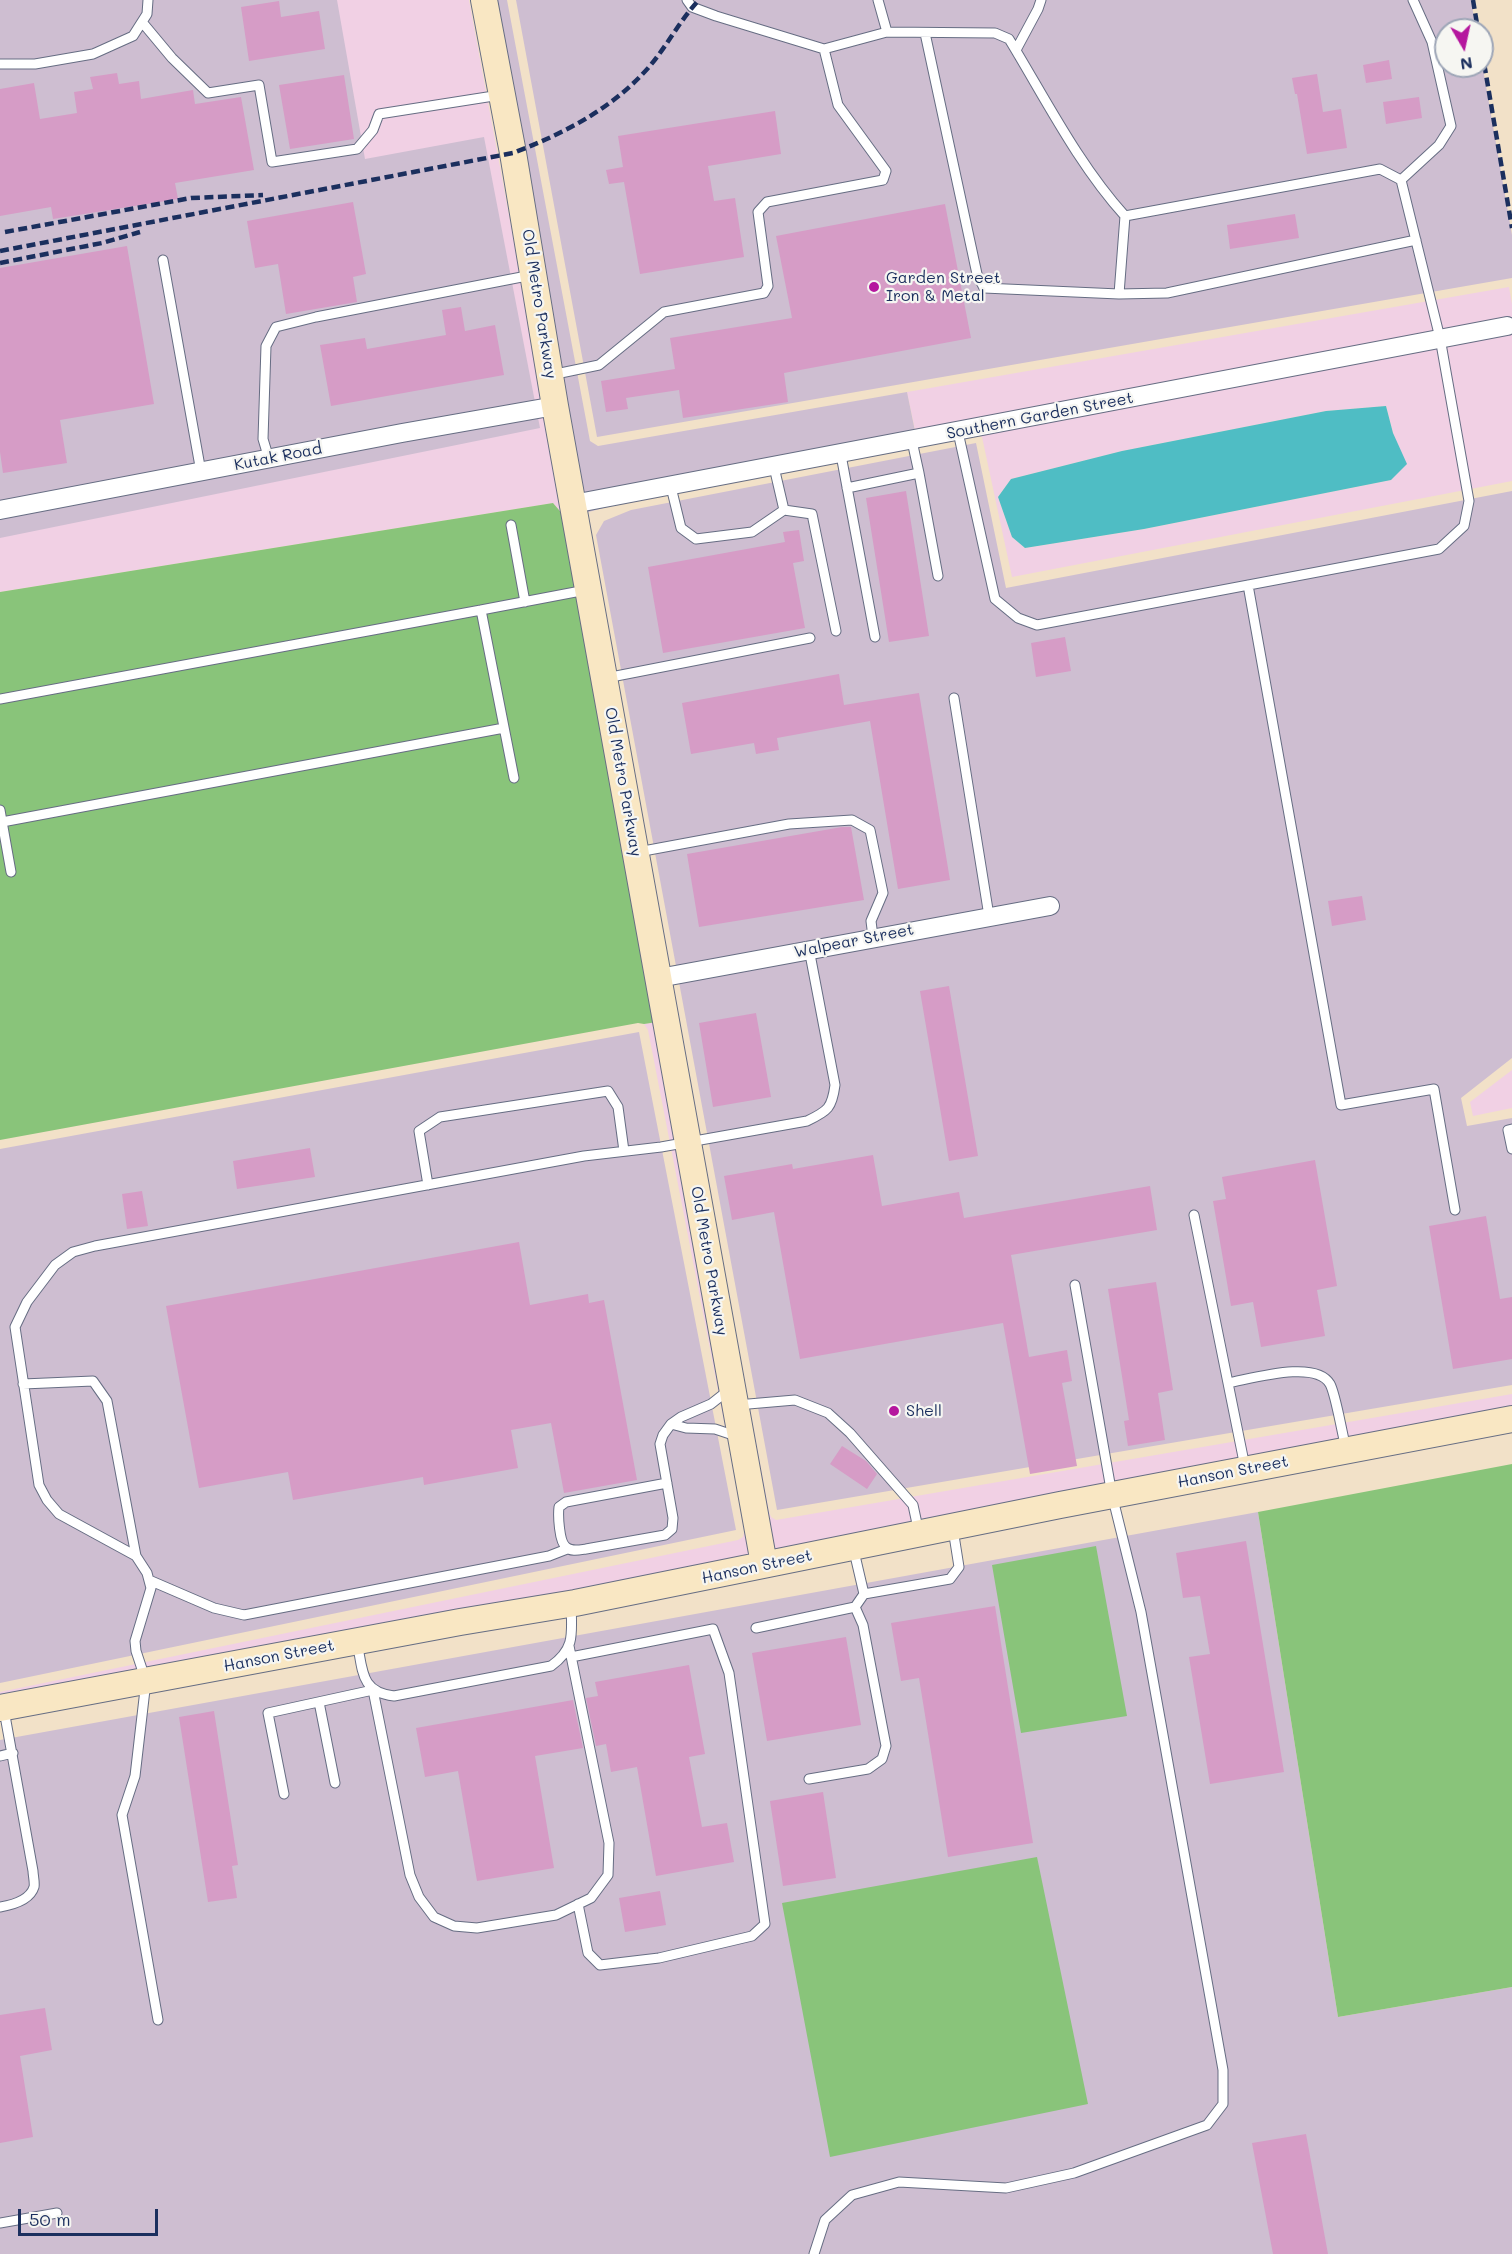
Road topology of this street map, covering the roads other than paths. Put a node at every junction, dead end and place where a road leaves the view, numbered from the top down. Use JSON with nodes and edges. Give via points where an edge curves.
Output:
{"nodes":[{"id":1,"x":148,"y":0,"type":"edge"},
{"id":2,"x":484,"y":0,"type":"edge"},
{"id":3,"x":687,"y":0,"type":"edge"},
{"id":4,"x":878,"y":0,"type":"edge"},
{"id":5,"x":1041,"y":0,"type":"edge"},
{"id":6,"x":1413,"y":0,"type":"edge"},
{"id":7,"x":142,"y":22,"type":"junction"},
{"id":8,"x":887,"y":32,"type":"junction"},
{"id":9,"x":925,"y":33,"type":"junction"},
{"id":10,"x":824,"y":49,"type":"junction"},
{"id":11,"x":1016,"y":50,"type":"junction"},
{"id":12,"x":0,"y":64,"type":"edge"},
{"id":13,"x":502,"y":94,"type":"junction"},
{"id":14,"x":1401,"y":180,"type":"junction"},
{"id":15,"x":1125,"y":216,"type":"junction"},
{"id":16,"x":1416,"y":240,"type":"junction"},
{"id":17,"x":162,"y":260,"type":"dead end"},
{"id":18,"x":534,"y":275,"type":"junction"},
{"id":19,"x":1119,"y":294,"type":"junction"},
{"id":20,"x":1506,"y":326,"type":"dead end"},
{"id":21,"x":1440,"y":338,"type":"junction"},
{"id":22,"x":550,"y":375,"type":"junction"},
{"id":23,"x":555,"y":406,"type":"junction"},
{"id":24,"x":958,"y":432,"type":"junction"},
{"id":25,"x":912,"y":441,"type":"junction"},
{"id":26,"x":841,"y":454,"type":"junction"},
{"id":27,"x":269,"y":459,"type":"junction"},
{"id":28,"x":774,"y":467,"type":"junction"},
{"id":29,"x":201,"y":472,"type":"junction"},
{"id":30,"x":919,"y":473,"type":"junction"},
{"id":31,"x":671,"y":487,"type":"junction"},
{"id":32,"x":847,"y":488,"type":"junction"},
{"id":33,"x":573,"y":504,"type":"junction"},
{"id":34,"x":0,"y":510,"type":"edge"},
{"id":35,"x":784,"y":510,"type":"junction"},
{"id":36,"x":511,"y":525,"type":"dead end"},
{"id":37,"x":938,"y":576,"type":"dead end"},
{"id":38,"x":1248,"y":585,"type":"junction"},
{"id":39,"x":589,"y":590,"type":"junction"},
{"id":40,"x":525,"y":602,"type":"junction"},
{"id":41,"x":481,"y":610,"type":"junction"},
{"id":42,"x":836,"y":631,"type":"dead end"},
{"id":43,"x":875,"y":637,"type":"dead end"},
{"id":44,"x":810,"y":638,"type":"dead end"},
{"id":45,"x":604,"y":678,"type":"junction"},
{"id":46,"x":954,"y":698,"type":"dead end"},
{"id":47,"x":0,"y":699,"type":"edge"},
{"id":48,"x":504,"y":728,"type":"junction"},
{"id":49,"x":514,"y":778,"type":"dead end"},
{"id":50,"x":0,"y":810,"type":"edge"},
{"id":51,"x":2,"y":822,"type":"junction"},
{"id":52,"x":636,"y":852,"type":"junction"},
{"id":53,"x":11,"y":872,"type":"dead end"},
{"id":54,"x":1050,"y":906,"type":"dead end"},
{"id":55,"x":989,"y":916,"type":"junction"},
{"id":56,"x":873,"y":937,"type":"junction"},
{"id":57,"x":809,"y":950,"type":"junction"},
{"id":58,"x":659,"y":978,"type":"junction"},
{"id":59,"x":1512,"y":1129,"type":"edge"},
{"id":60,"x":687,"y":1142,"type":"junction"},
{"id":61,"x":1512,"y":1149,"type":"edge"},
{"id":62,"x":624,"y":1151,"type":"junction"},
{"id":63,"x":428,"y":1185,"type":"junction"},
{"id":64,"x":1455,"y":1209,"type":"dead end"},
{"id":65,"x":1194,"y":1215,"type":"dead end"},
{"id":66,"x":1075,"y":1285,"type":"dead end"},
{"id":67,"x":1228,"y":1383,"type":"junction"},
{"id":68,"x":24,"y":1384,"type":"junction"},
{"id":69,"x":734,"y":1396,"type":"junction"},
{"id":70,"x":1512,"y":1419,"type":"edge"},
{"id":71,"x":671,"y":1424,"type":"junction"},
{"id":72,"x":741,"y":1437,"type":"junction"},
{"id":73,"x":1346,"y":1450,"type":"junction"},
{"id":74,"x":1245,"y":1470,"type":"junction"},
{"id":75,"x":667,"y":1483,"type":"junction"},
{"id":76,"x":1112,"y":1495,"type":"junction"},
{"id":77,"x":953,"y":1527,"type":"junction"},
{"id":78,"x":919,"y":1533,"type":"junction"},
{"id":79,"x":853,"y":1547,"type":"junction"},
{"id":80,"x":567,"y":1549,"type":"junction"},
{"id":81,"x":136,"y":1556,"type":"junction"},
{"id":82,"x":764,"y":1564,"type":"junction"},
{"id":83,"x":149,"y":1580,"type":"junction"},
{"id":84,"x":864,"y":1594,"type":"junction"},
{"id":85,"x":571,"y":1604,"type":"junction"},
{"id":86,"x":855,"y":1607,"type":"junction"},
{"id":87,"x":756,"y":1628,"type":"dead end"},
{"id":88,"x":357,"y":1641,"type":"junction"},
{"id":89,"x":568,"y":1646,"type":"junction"},
{"id":90,"x":571,"y":1657,"type":"junction"},
{"id":91,"x":146,"y":1681,"type":"junction"},
{"id":92,"x":373,"y":1690,"type":"junction"},
{"id":93,"x":319,"y":1702,"type":"junction"},
{"id":94,"x":2,"y":1708,"type":"edge"},
{"id":95,"x":13,"y":1754,"type":"junction"},
{"id":96,"x":0,"y":1756,"type":"edge"},
{"id":97,"x":808,"y":1779,"type":"dead end"},
{"id":98,"x":335,"y":1783,"type":"dead end"},
{"id":99,"x":284,"y":1794,"type":"dead end"},
{"id":100,"x":578,"y":1904,"type":"junction"},
{"id":101,"x":0,"y":1907,"type":"edge"},
{"id":102,"x":158,"y":2020,"type":"dead end"},
{"id":103,"x":57,"y":2212,"type":"dead end"},
{"id":104,"x":0,"y":2223,"type":"edge"},
{"id":105,"x":814,"y":2254,"type":"edge"}],
"edges":[{"from":1,"to":7,"type":"lane"},
{"from":2,"to":13,"type":"street","name":"Old Metro Parkway"},
{"from":3,"to":10,"type":"lane","via":[[692,7],[716,16]]},
{"from":4,"to":8,"type":"lane"},
{"from":5,"to":11,"type":"lane"},
{"from":6,"to":14,"type":"lane","via":[[1432,42],[1451,126],[1438,145]]},
{"from":7,"to":12,"type":"lane","via":[[133,36],[93,54],[35,64]]},
{"from":7,"to":13,"type":"lane","via":[[171,58],[208,93],[259,86],[272,162],[357,149],[373,130],[379,114]]},
{"from":8,"to":9,"type":"lane"},
{"from":8,"to":10,"type":"lane"},
{"from":9,"to":11,"type":"lane","via":[[995,33],[1009,39]]},
{"from":9,"to":19,"type":"lane","via":[[977,274],[984,288]]},
{"from":10,"to":22,"type":"lane","via":[[838,105],[886,171],[883,180],[767,202],[758,212],[768,286],[764,293],[664,312],[599,365]]},
{"from":11,"to":15,"type":"lane","via":[[1110,201]]},
{"from":13,"to":18,"type":"street","name":"Old Metro Parkway"},
{"from":14,"to":15,"type":"lane","via":[[1380,169]]},
{"from":14,"to":16,"type":"lane"},
{"from":15,"to":19,"type":"lane"},
{"from":16,"to":19,"type":"lane","via":[[1167,293]]},
{"from":16,"to":21,"type":"lane"},
{"from":17,"to":29,"type":"lane"},
{"from":18,"to":22,"type":"street","name":"Old Metro Parkway"},
{"from":18,"to":27,"type":"lane","via":[[276,327],[266,346],[263,439]]},
{"from":20,"to":21,"type":"street","name":"Southern Garden Street"},
{"from":21,"to":24,"type":"street","name":"Southern Garden Street"},
{"from":21,"to":38,"type":"lane","via":[[1469,501],[1464,526],[1439,549]]},
{"from":22,"to":23,"type":"street","name":"Old Metro Parkway"},
{"from":23,"to":27,"type":"street","name":"Kutak Road"},
{"from":23,"to":33,"type":"street","name":"Old Metro Parkway"},
{"from":24,"to":25,"type":"street","name":"Southern Garden Street"},
{"from":24,"to":38,"type":"lane","via":[[995,599],[1018,618],[1037,625]]},
{"from":25,"to":26,"type":"street","name":"Southern Garden Street"},
{"from":25,"to":30,"type":"lane"},
{"from":26,"to":28,"type":"street","name":"Southern Garden Street"},
{"from":26,"to":32,"type":"lane"},
{"from":27,"to":29,"type":"street","name":"Kutak Road"},
{"from":28,"to":31,"type":"street","name":"Southern Garden Street"},
{"from":28,"to":35,"type":"lane"},
{"from":29,"to":34,"type":"street","name":"Kutak Road"},
{"from":30,"to":32,"type":"lane"},
{"from":30,"to":37,"type":"lane"},
{"from":31,"to":33,"type":"street","name":"Southern Garden Street"},
{"from":31,"to":35,"type":"lane","via":[[681,528],[696,539],[752,532]]},
{"from":32,"to":43,"type":"lane"},
{"from":33,"to":39,"type":"street","name":"Old Metro Parkway"},
{"from":35,"to":42,"type":"lane","via":[[812,514]]},
{"from":36,"to":40,"type":"lane"},
{"from":38,"to":64,"type":"lane","via":[[1341,1105],[1434,1089]]},
{"from":39,"to":40,"type":"lane"},
{"from":39,"to":45,"type":"street","name":"Old Metro Parkway"},
{"from":40,"to":41,"type":"lane"},
{"from":41,"to":47,"type":"lane"},
{"from":41,"to":48,"type":"lane"},
{"from":44,"to":45,"type":"lane"},
{"from":45,"to":52,"type":"street","name":"Old Metro Parkway"},
{"from":46,"to":55,"type":"lane"},
{"from":48,"to":49,"type":"lane"},
{"from":48,"to":51,"type":"lane"},
{"from":50,"to":51,"type":"lane"},
{"from":51,"to":53,"type":"lane"},
{"from":52,"to":56,"type":"lane","via":[[789,824],[852,820],[870,830],[883,893],[871,921]]},
{"from":52,"to":58,"type":"street","name":"Old Metro Parkway"},
{"from":54,"to":55,"type":"street","name":"Walpear Street"},
{"from":55,"to":56,"type":"street","name":"Walpear Street"},
{"from":56,"to":57,"type":"street","name":"Walpear Street"},
{"from":57,"to":58,"type":"street","name":"Walpear Street"},
{"from":57,"to":60,"type":"lane","via":[[835,1085],[833,1102],[824,1113],[807,1121]]},
{"from":58,"to":60,"type":"street","name":"Old Metro Parkway"},
{"from":59,"to":61,"type":"lane","via":[[1508,1130]]},
{"from":60,"to":62,"type":"lane"},
{"from":60,"to":69,"type":"street","name":"Old Metro Parkway"},
{"from":62,"to":63,"type":"lane"},
{"from":62,"to":63,"type":"lane","via":[[618,1107],[608,1091],[440,1117],[419,1131]]},
{"from":63,"to":68,"type":"lane","via":[[73,1252],[55,1265],[27,1302],[15,1327]]},
{"from":65,"to":67,"type":"lane"},
{"from":66,"to":76,"type":"lane"},
{"from":67,"to":73,"type":"lane","via":[[1303,1370],[1322,1376],[1330,1384]]},
{"from":67,"to":74,"type":"lane"},
{"from":68,"to":81,"type":"lane","via":[[39,1485],[47,1500],[59,1514]]},
{"from":68,"to":81,"type":"lane","via":[[93,1382],[107,1401]]},
{"from":69,"to":71,"type":"lane"},
{"from":69,"to":72,"type":"street","name":"Old Metro Parkway"},
{"from":69,"to":78,"type":"lane","via":[[795,1400],[828,1413],[913,1505]]},
{"from":70,"to":73,"type":"street","name":"Hanson Street"},
{"from":71,"to":72,"type":"lane","via":[[715,1429]]},
{"from":71,"to":75,"type":"lane","via":[[660,1444]]},
{"from":72,"to":82,"type":"street","name":"Old Metro Parkway"},
{"from":73,"to":74,"type":"street","name":"Hanson Street"},
{"from":74,"to":76,"type":"street","name":"Hanson Street"},
{"from":75,"to":80,"type":"lane","via":[[566,1502],[558,1515]]},
{"from":75,"to":80,"type":"lane","via":[[673,1518],[672,1529],[665,1535]]},
{"from":76,"to":77,"type":"street","name":"Hanson Street"},
{"from":76,"to":105,"type":"lane","via":[[1141,1612],[1223,2070],[1223,2104],[1207,2125],[1074,2173],[1006,2188],[899,2182],[852,2196],[825,2220]]},
{"from":77,"to":78,"type":"street","name":"Hanson Street"},
{"from":77,"to":84,"type":"lane","via":[[959,1567],[950,1579]]},
{"from":78,"to":79,"type":"street","name":"Hanson Street"},
{"from":79,"to":82,"type":"street","name":"Hanson Street"},
{"from":79,"to":84,"type":"lane"},
{"from":80,"to":83,"type":"lane","via":[[549,1556],[244,1615],[214,1608]]},
{"from":81,"to":83,"type":"lane"},
{"from":82,"to":85,"type":"street","name":"Hanson Street"},
{"from":83,"to":91,"type":"lane","via":[[147,1609],[135,1641]]},
{"from":84,"to":86,"type":"lane"},
{"from":85,"to":88,"type":"street","name":"Hanson Street"},
{"from":85,"to":89,"type":"lane","via":[[572,1634]]},
{"from":86,"to":87,"type":"lane"},
{"from":86,"to":97,"type":"lane","via":[[863,1625],[886,1746],[882,1759],[868,1769]]},
{"from":88,"to":91,"type":"street","name":"Hanson Street"},
{"from":88,"to":92,"type":"lane","via":[[366,1682]]},
{"from":89,"to":90,"type":"lane"},
{"from":89,"to":92,"type":"lane","via":[[563,1657],[551,1666],[394,1696]]},
{"from":90,"to":100,"type":"lane","via":[[609,1842],[608,1875],[591,1898]]},
{"from":90,"to":100,"type":"lane","via":[[713,1629],[729,1673],[765,1924],[752,1936],[659,1958],[600,1965],[588,1953]]},
{"from":91,"to":94,"type":"street","name":"Hanson Street"},
{"from":91,"to":102,"type":"lane","via":[[135,1776],[122,1815]]},
{"from":92,"to":93,"type":"lane"},
{"from":92,"to":100,"type":"lane","via":[[410,1875],[419,1897],[434,1917],[454,1926],[477,1928],[556,1915]]},
{"from":93,"to":98,"type":"lane"},
{"from":93,"to":99,"type":"lane","via":[[268,1713]]},
{"from":94,"to":95,"type":"lane"},
{"from":95,"to":96,"type":"lane"},
{"from":95,"to":101,"type":"lane","via":[[34,1886],[27,1897]]},
{"from":103,"to":104,"type":"lane"}]}
